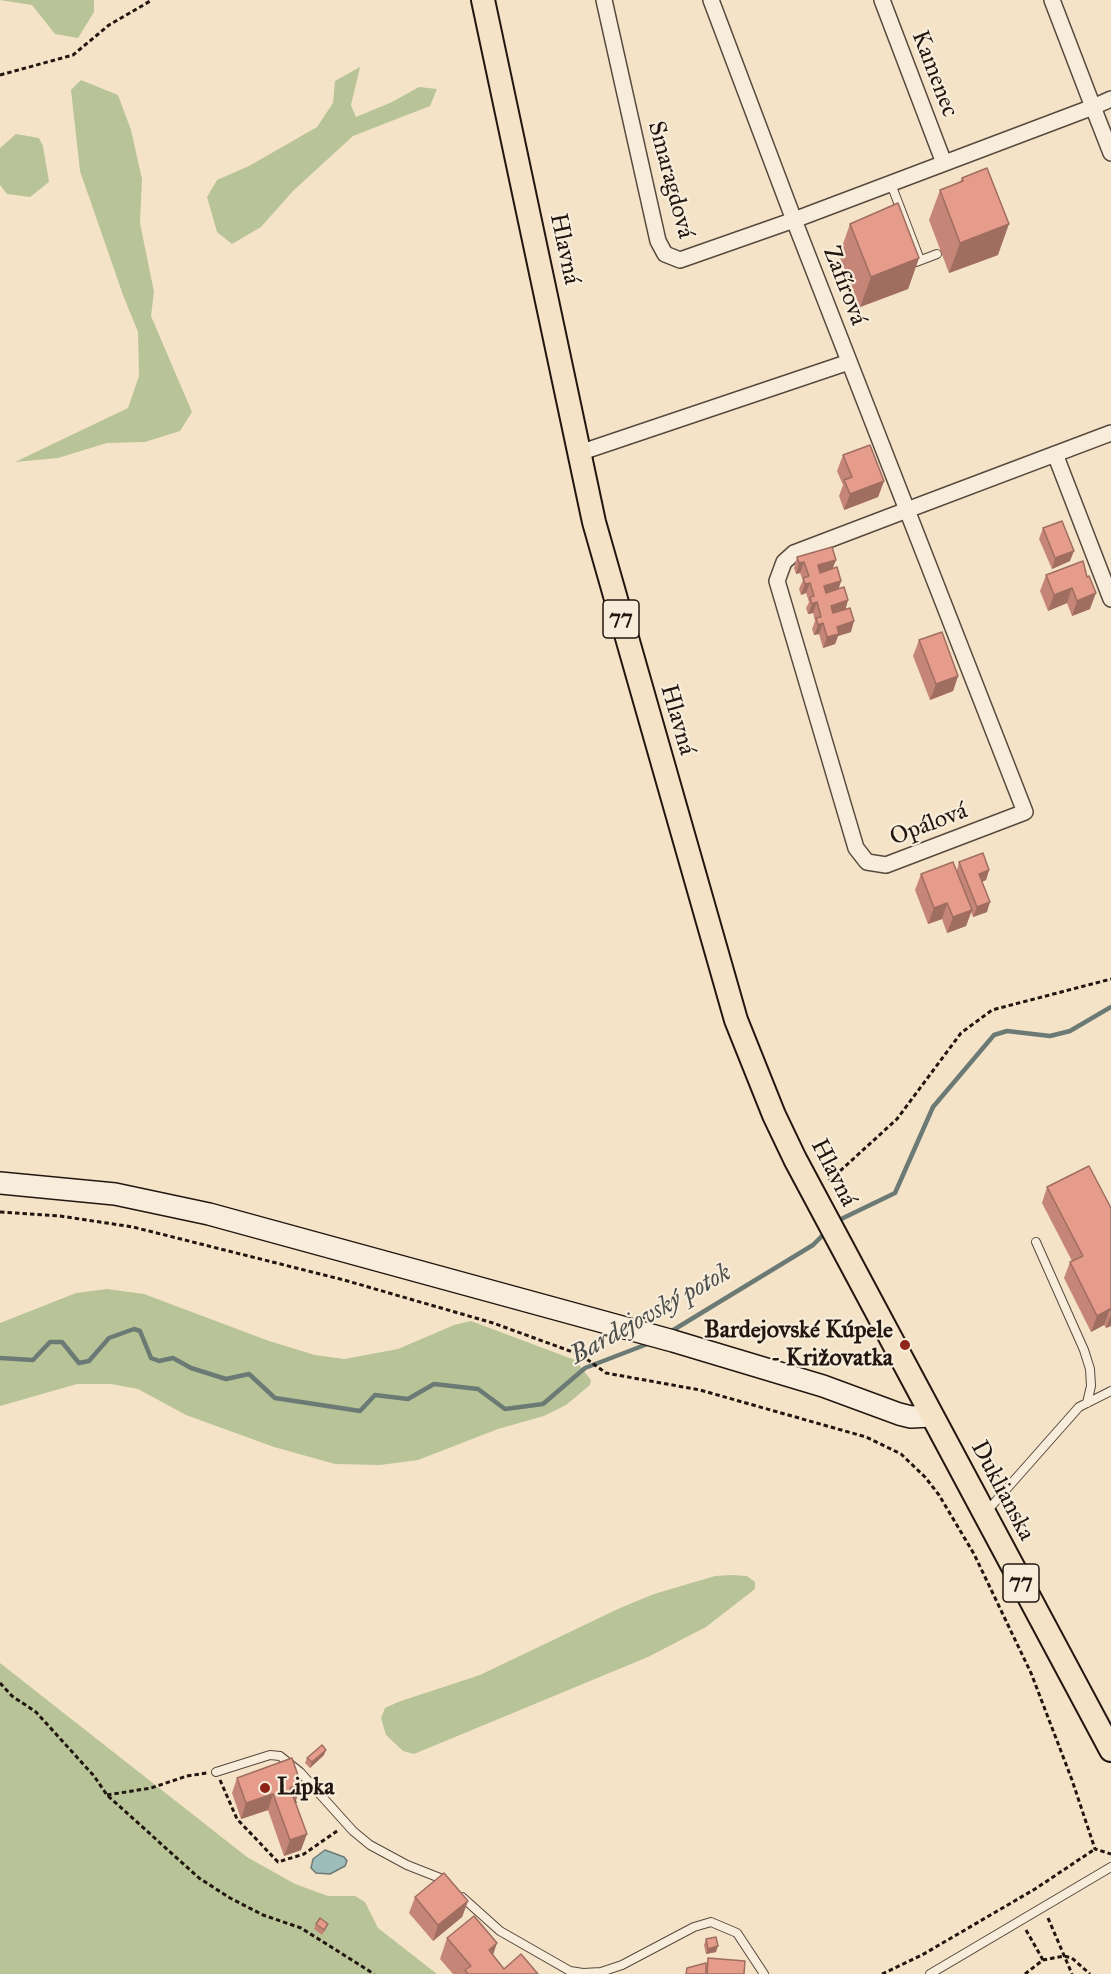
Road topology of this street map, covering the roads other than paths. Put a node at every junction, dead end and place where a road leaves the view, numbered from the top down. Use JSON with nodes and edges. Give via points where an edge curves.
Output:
{"nodes":[{"id":1,"x":483,"y":0,"type":"edge"},
{"id":2,"x":604,"y":0,"type":"edge"},
{"id":3,"x":711,"y":0,"type":"edge"},
{"id":4,"x":882,"y":0,"type":"edge"},
{"id":5,"x":1052,"y":0,"type":"edge"},
{"id":6,"x":1111,"y":99,"type":"edge"},
{"id":7,"x":1093,"y":107,"type":"junction"},
{"id":8,"x":1111,"y":153,"type":"edge"},
{"id":9,"x":944,"y":163,"type":"junction"},
{"id":10,"x":891,"y":184,"type":"junction"},
{"id":11,"x":794,"y":220,"type":"junction"},
{"id":12,"x":937,"y":254,"type":"dead end"},
{"id":13,"x":920,"y":260,"type":"junction"},
{"id":14,"x":903,"y":266,"type":"edge"},
{"id":15,"x":849,"y":362,"type":"junction"},
{"id":16,"x":1111,"y":433,"type":"edge"},
{"id":17,"x":579,"y":453,"type":"junction"},
{"id":18,"x":1055,"y":454,"type":"junction"},
{"id":19,"x":907,"y":510,"type":"junction"},
{"id":20,"x":1111,"y":599,"type":"edge"},
{"id":21,"x":0,"y":1183,"type":"edge"},
{"id":22,"x":1035,"y":1242,"type":"dead end"},
{"id":23,"x":1111,"y":1391,"type":"edge"},
{"id":24,"x":1088,"y":1403,"type":"junction"},
{"id":25,"x":931,"y":1416,"type":"junction"},
{"id":26,"x":984,"y":1515,"type":"junction"},
{"id":27,"x":1111,"y":1750,"type":"edge"},
{"id":28,"x":216,"y":1772,"type":"road end"},
{"id":29,"x":1111,"y":1867,"type":"edge"},
{"id":30,"x":764,"y":1974,"type":"edge"},
{"id":31,"x":930,"y":1974,"type":"edge"}],
"edges":[{"from":1,"to":17,"type":"main road","name":"Hlavná","number":"77"},
{"from":2,"to":11,"type":"street","name":"Smaragdová","via":[[658,241],[665,254],[680,260]]},
{"from":3,"to":11,"type":"street"},
{"from":4,"to":9,"type":"street","name":"Kamenec"},
{"from":5,"to":7,"type":"street"},
{"from":6,"to":7,"type":"street"},
{"from":7,"to":8,"type":"street"},
{"from":7,"to":9,"type":"street"},
{"from":9,"to":10,"type":"street"},
{"from":10,"to":11,"type":"street"},
{"from":10,"to":13,"type":"lane"},
{"from":11,"to":15,"type":"street","name":"Zafírová"},
{"from":12,"to":13,"type":"lane"},
{"from":13,"to":14,"type":"lane"},
{"from":15,"to":17,"type":"street"},
{"from":15,"to":19,"type":"street","name":"Zafírová"},
{"from":16,"to":18,"type":"street"},
{"from":17,"to":25,"type":"main road","name":"Hlavná","number":"77","via":[[609,579],[736,1020],[774,1115],[813,1195]]},
{"from":18,"to":19,"type":"street"},
{"from":18,"to":20,"type":"street"},
{"from":19,"to":19,"type":"street","name":"Opálová","via":[[1025,812],[886,865],[867,862],[856,848],[777,581],[784,562],[794,553]]},
{"from":21,"to":25,"type":"street","via":[[96,1191],[163,1203],[673,1341],[823,1386],[899,1414]]},
{"from":22,"to":24,"type":"lane","via":[[1084,1350],[1090,1369]]},
{"from":23,"to":24,"type":"lane"},
{"from":24,"to":26,"type":"lane","via":[[1079,1407]]},
{"from":25,"to":26,"type":"main road","name":"Duklianska","number":"77"},
{"from":26,"to":27,"type":"main road","name":"Duklianska","number":"77"},
{"from":28,"to":30,"type":"lane","via":[[270,1755],[280,1756],[370,1845],[441,1878],[500,1931],[570,1971],[601,1972],[622,1965],[711,1922],[737,1933]]},
{"from":29,"to":31,"type":"lane"}]}
